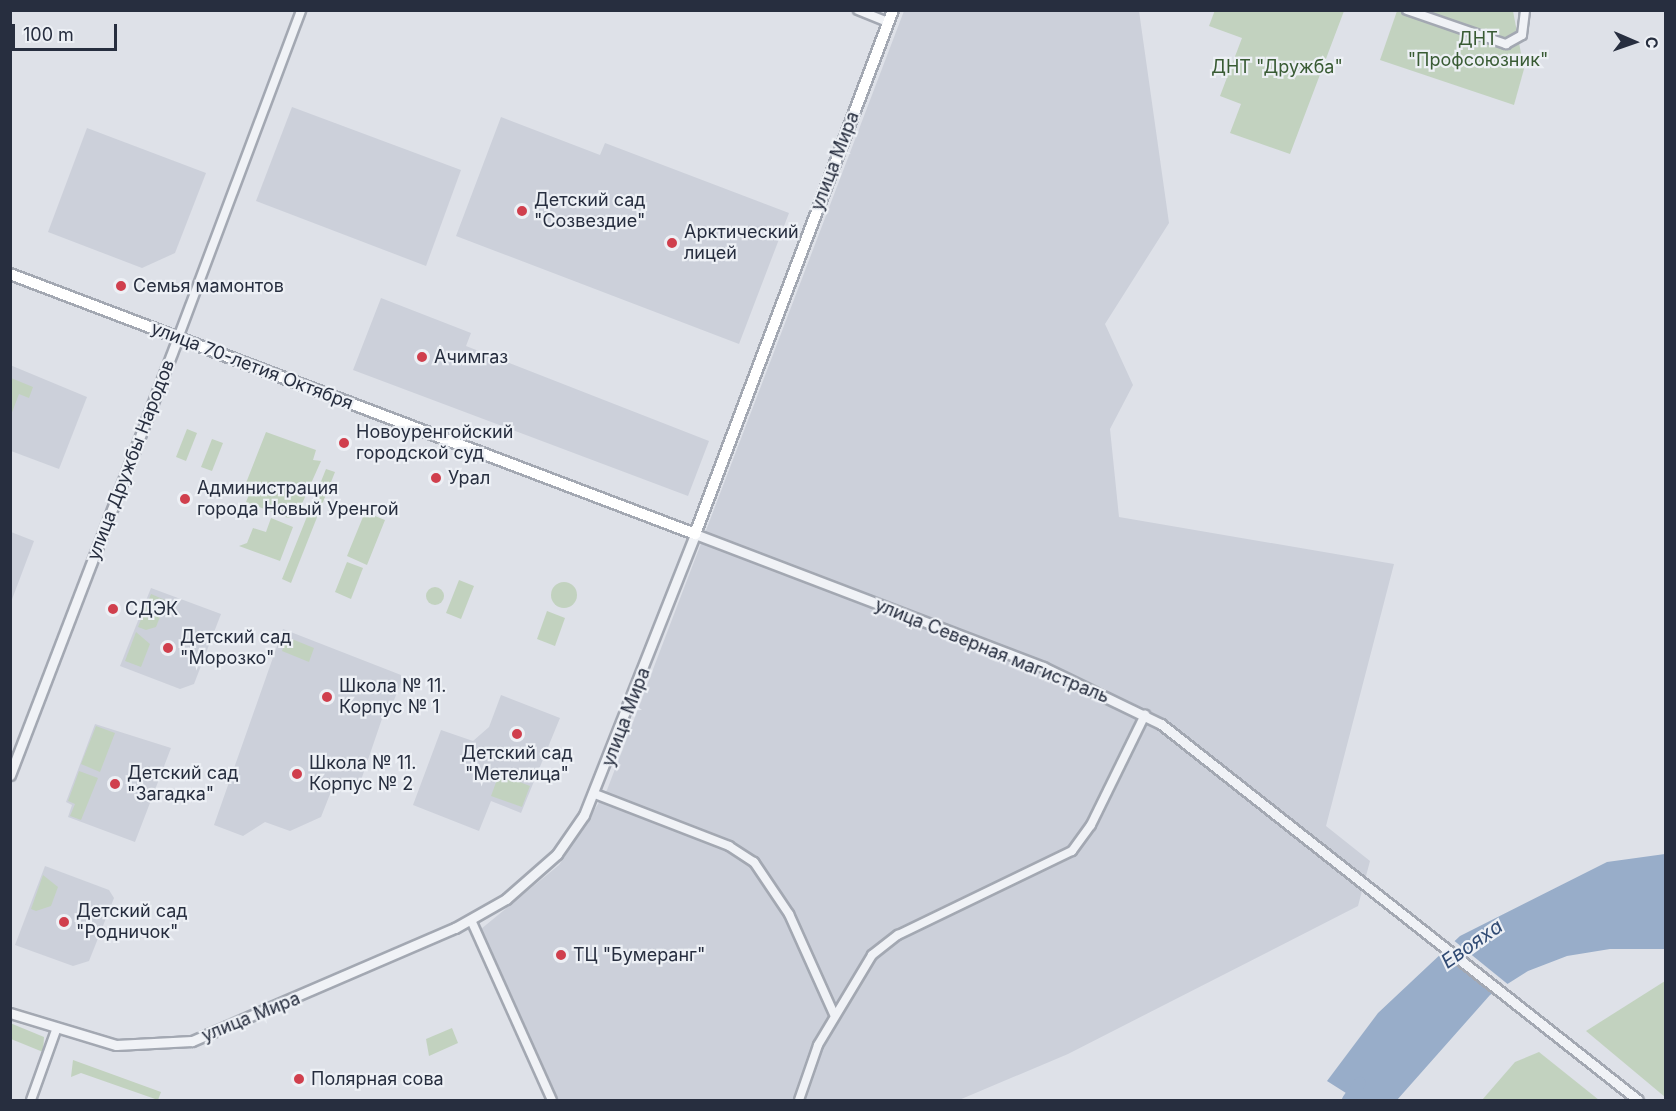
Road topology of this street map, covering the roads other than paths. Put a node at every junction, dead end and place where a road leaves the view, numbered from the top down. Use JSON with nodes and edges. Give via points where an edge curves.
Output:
{"nodes":[{"id":1,"x":302,"y":10,"type":"edge"},
{"id":2,"x":858,"y":10,"type":"edge"},
{"id":3,"x":893,"y":10,"type":"edge"},
{"id":4,"x":1407,"y":10,"type":"edge"},
{"id":5,"x":1525,"y":10,"type":"edge"},
{"id":6,"x":888,"y":22,"type":"junction"},
{"id":7,"x":10,"y":274,"type":"edge"},
{"id":8,"x":178,"y":338,"type":"junction"},
{"id":9,"x":695,"y":534,"type":"junction"},
{"id":10,"x":1145,"y":715,"type":"junction"},
{"id":11,"x":10,"y":775,"type":"edge"},
{"id":12,"x":595,"y":794,"type":"junction"},
{"id":13,"x":471,"y":920,"type":"junction"},
{"id":14,"x":10,"y":1013,"type":"edge"},
{"id":15,"x":834,"y":1014,"type":"junction"},
{"id":16,"x":57,"y":1030,"type":"junction"},
{"id":17,"x":31,"y":1101,"type":"edge"},
{"id":18,"x":552,"y":1101,"type":"edge"},
{"id":19,"x":798,"y":1101,"type":"edge"},
{"id":20,"x":1638,"y":1101,"type":"edge"}],
"edges":[{"from":1,"to":8,"type":"street","name":"улица Дружбы Народов"},
{"from":2,"to":6,"type":"street"},
{"from":3,"to":6,"type":"main road","name":"улица Мира"},
{"from":4,"to":5,"type":"street","via":[[1506,44],[1522,35]]},
{"from":6,"to":9,"type":"main road","name":"улица Мира"},
{"from":7,"to":8,"type":"main road","name":"улица 70-летия Октября"},
{"from":8,"to":9,"type":"main road","name":"улица 70-летия Октября"},
{"from":8,"to":11,"type":"street","name":"улица Дружбы Народов"},
{"from":9,"to":10,"type":"street","name":"улица Северная магистраль","via":[[1043,667]]},
{"from":9,"to":12,"type":"street","name":"улица Мира"},
{"from":10,"to":15,"type":"street","via":[[1091,825],[1072,851],[888,941],[860,971]]},
{"from":10,"to":20,"type":"street","name":"улица Северная магистраль","via":[[1197,748]]},
{"from":12,"to":13,"type":"street","name":"улица Мира","via":[[549,862]]},
{"from":12,"to":15,"type":"street","via":[[729,846],[753,862],[789,914]]},
{"from":13,"to":16,"type":"street","name":"улица Мира","via":[[192,1041],[132,1047]]},
{"from":13,"to":18,"type":"street"},
{"from":14,"to":16,"type":"street","name":"улица Мира"},
{"from":15,"to":19,"type":"street"},
{"from":16,"to":17,"type":"street"}]}
